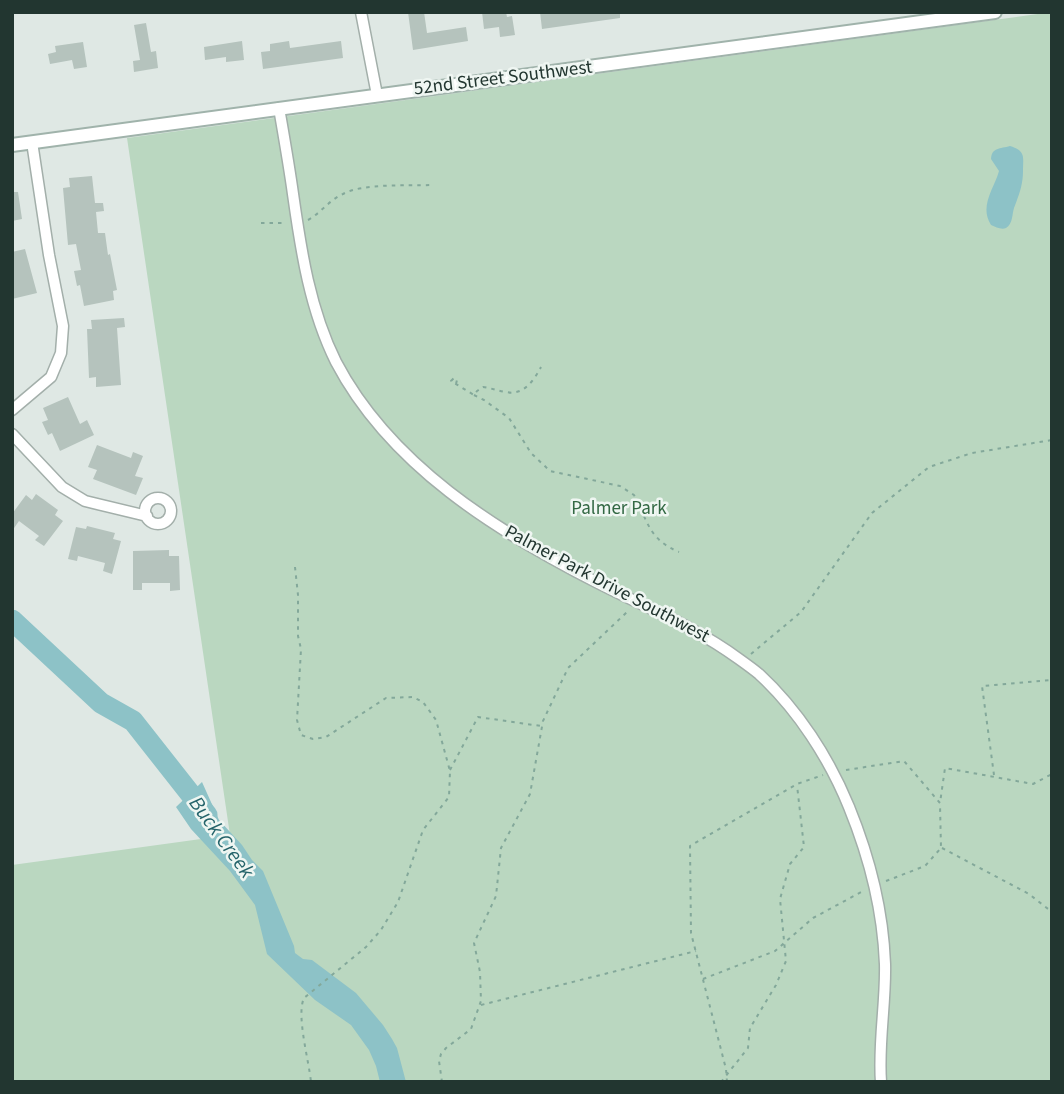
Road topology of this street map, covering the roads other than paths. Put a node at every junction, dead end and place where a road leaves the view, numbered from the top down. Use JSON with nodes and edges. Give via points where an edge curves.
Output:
{"nodes":[{"id":1,"x":361,"y":12,"type":"edge"},
{"id":2,"x":995,"y":12,"type":"edge"},
{"id":3,"x":377,"y":95,"type":"junction"},
{"id":4,"x":279,"y":108,"type":"junction"},
{"id":5,"x":32,"y":142,"type":"junction"},
{"id":6,"x":12,"y":145,"type":"edge"},
{"id":7,"x":12,"y":410,"type":"edge"},
{"id":8,"x":12,"y":434,"type":"edge"},
{"id":9,"x":147,"y":516,"type":"dead end"},
{"id":10,"x":881,"y":1082,"type":"edge"}],
"edges":[{"from":1,"to":3,"type":"street"},
{"from":2,"to":3,"type":"street","name":"52nd Street Southwest"},
{"from":3,"to":4,"type":"street","name":"52nd Street Southwest"},
{"from":4,"to":5,"type":"street","name":"52nd Street Southwest"},
{"from":4,"to":10,"type":"street","name":"Palmer Park Drive Southwest","via":[[318,320],[349,384],[383,431],[439,485],[519,540],[718,643],[758,673],[794,710],[849,807],[881,919],[885,963]]},
{"from":5,"to":6,"type":"street","name":"52nd Street Southwest"},
{"from":5,"to":7,"type":"street","via":[[64,326],[61,353],[51,377]]},
{"from":8,"to":9,"type":"street","via":[[62,487],[85,501]]}]}
